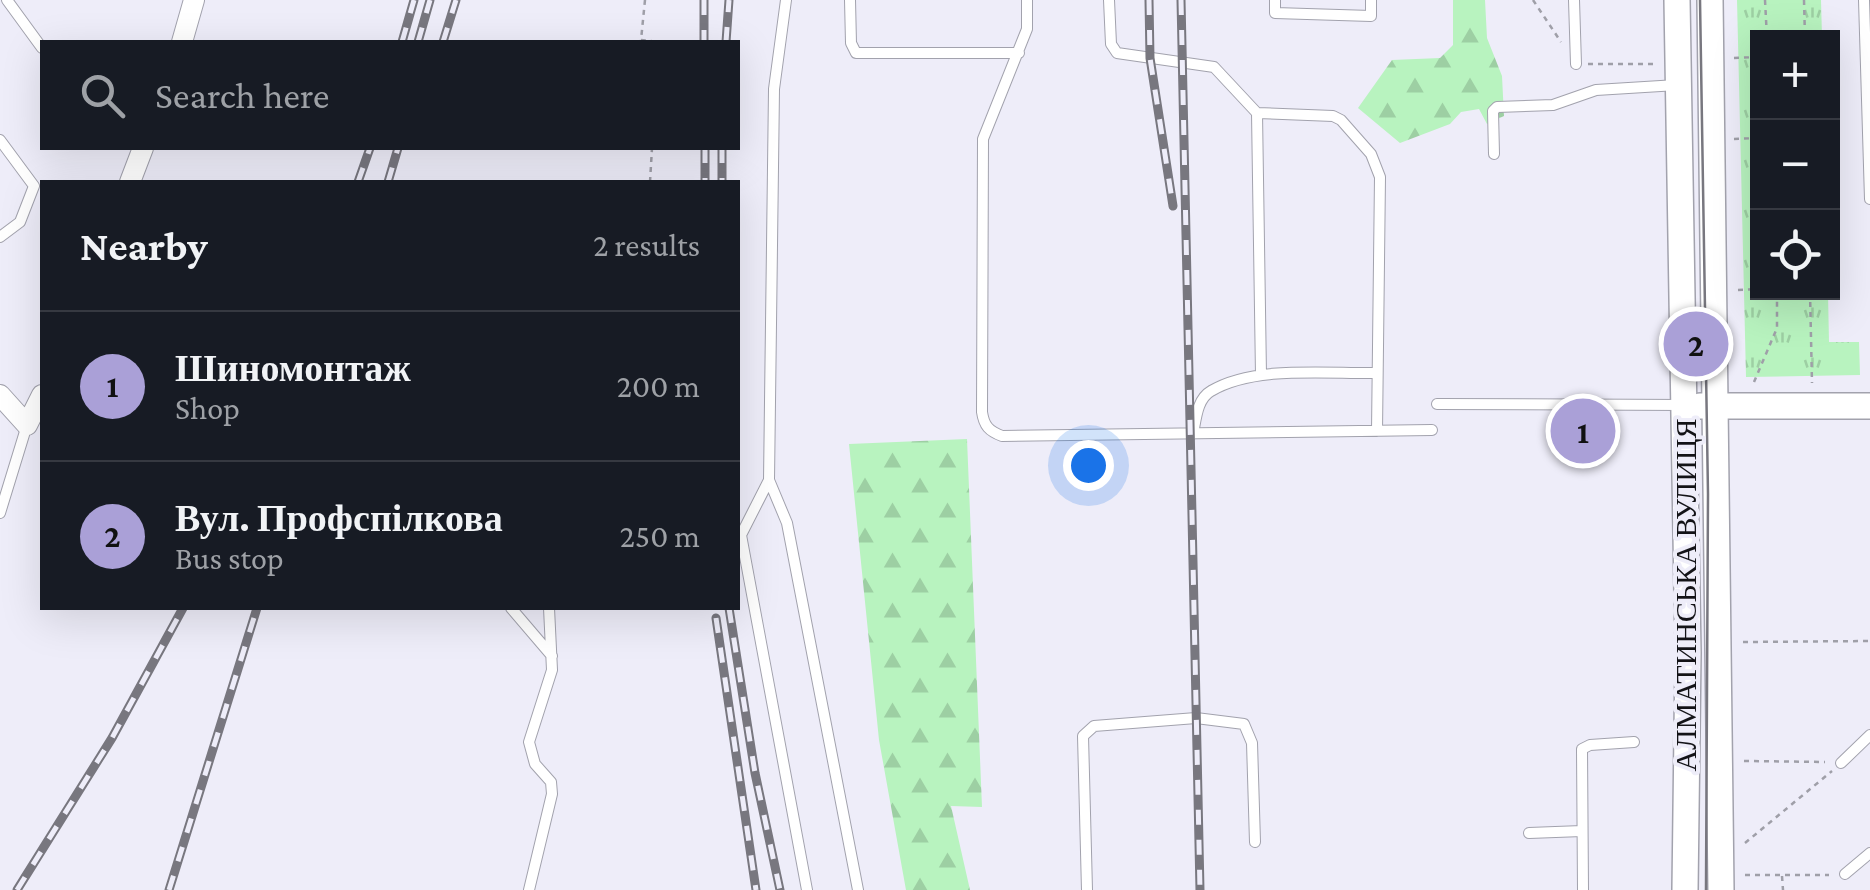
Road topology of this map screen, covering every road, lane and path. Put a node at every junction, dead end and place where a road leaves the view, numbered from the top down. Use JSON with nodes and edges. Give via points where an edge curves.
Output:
{"nodes":[{"id":1,"x":7,"y":0,"type":"edge"},
{"id":2,"x":645,"y":0,"type":"edge"},
{"id":3,"x":786,"y":0,"type":"edge"},
{"id":4,"x":850,"y":0,"type":"edge"},
{"id":5,"x":1027,"y":0,"type":"edge"},
{"id":6,"x":1109,"y":0,"type":"edge"},
{"id":7,"x":1275,"y":0,"type":"edge"},
{"id":8,"x":1371,"y":0,"type":"edge"},
{"id":9,"x":1533,"y":0,"type":"edge"},
{"id":10,"x":1574,"y":0,"type":"edge"},
{"id":11,"x":1677,"y":0,"type":"edge"},
{"id":12,"x":1710,"y":0,"type":"edge"},
{"id":13,"x":1765,"y":0,"type":"edge"},
{"id":14,"x":1804,"y":0,"type":"edge"},
{"id":15,"x":1864,"y":0,"type":"edge"},
{"id":16,"x":189,"y":2,"type":"edge"},
{"id":17,"x":1767,"y":30,"type":"edge"},
{"id":18,"x":1805,"y":30,"type":"edge"},
{"id":19,"x":182,"y":40,"type":"edge"},
{"id":20,"x":640,"y":40,"type":"edge"},
{"id":21,"x":40,"y":45,"type":"edge"},
{"id":22,"x":1019,"y":54,"type":"junction"},
{"id":23,"x":1750,"y":57,"type":"edge"},
{"id":24,"x":1733,"y":58,"type":"dead end"},
{"id":25,"x":1576,"y":64,"type":"junction"},
{"id":26,"x":1661,"y":64,"type":"dead end"},
{"id":27,"x":1678,"y":85,"type":"junction"},
{"id":28,"x":1257,"y":113,"type":"junction"},
{"id":29,"x":1750,"y":138,"type":"edge"},
{"id":30,"x":1734,"y":139,"type":"dead end"},
{"id":31,"x":0,"y":140,"type":"edge"},
{"id":32,"x":142,"y":150,"type":"edge"},
{"id":33,"x":652,"y":150,"type":"edge"},
{"id":34,"x":1494,"y":154,"type":"dead end"},
{"id":35,"x":131,"y":180,"type":"edge"},
{"id":36,"x":650,"y":180,"type":"edge"},
{"id":37,"x":1870,"y":199,"type":"edge"},
{"id":38,"x":0,"y":237,"type":"edge"},
{"id":39,"x":1750,"y":289,"type":"edge"},
{"id":40,"x":1738,"y":290,"type":"dead end"},
{"id":41,"x":1778,"y":300,"type":"edge"},
{"id":42,"x":1810,"y":300,"type":"edge"},
{"id":43,"x":1378,"y":373,"type":"junction"},
{"id":44,"x":1260,"y":375,"type":"junction"},
{"id":45,"x":1754,"y":382,"type":"dead end"},
{"id":46,"x":1812,"y":384,"type":"dead end"},
{"id":47,"x":0,"y":395,"type":"edge"},
{"id":48,"x":40,"y":398,"type":"edge"},
{"id":49,"x":1437,"y":404,"type":"dead end"},
{"id":50,"x":1686,"y":406,"type":"junction"},
{"id":51,"x":1716,"y":406,"type":"junction"},
{"id":52,"x":1870,"y":406,"type":"edge"},
{"id":53,"x":27,"y":425,"type":"junction"},
{"id":54,"x":1432,"y":430,"type":"dead end"},
{"id":55,"x":1377,"y":431,"type":"junction"},
{"id":56,"x":1193,"y":434,"type":"junction"},
{"id":57,"x":6,"y":477,"type":"edge"},
{"id":58,"x":768,"y":480,"type":"junction"},
{"id":59,"x":0,"y":513,"type":"edge"},
{"id":60,"x":513,"y":610,"type":"edge"},
{"id":61,"x":549,"y":610,"type":"edge"},
{"id":62,"x":1870,"y":641,"type":"edge"},
{"id":63,"x":1742,"y":642,"type":"dead end"},
{"id":64,"x":552,"y":657,"type":"junction"},
{"id":65,"x":1870,"y":735,"type":"edge"},
{"id":66,"x":1634,"y":742,"type":"dead end"},
{"id":67,"x":1744,"y":761,"type":"dead end"},
{"id":68,"x":1841,"y":763,"type":"junction"},
{"id":69,"x":1582,"y":831,"type":"junction"},
{"id":70,"x":1528,"y":833,"type":"dead end"},
{"id":71,"x":1255,"y":842,"type":"dead end"},
{"id":72,"x":1744,"y":843,"type":"dead end"},
{"id":73,"x":1870,"y":853,"type":"edge"},
{"id":74,"x":1845,"y":874,"type":"joint"},
{"id":75,"x":1745,"y":875,"type":"dead end"},
{"id":76,"x":1782,"y":875,"type":"junction"},
{"id":77,"x":529,"y":890,"type":"edge"},
{"id":78,"x":807,"y":890,"type":"edge"},
{"id":79,"x":858,"y":890,"type":"edge"},
{"id":80,"x":1087,"y":890,"type":"edge"},
{"id":81,"x":1583,"y":890,"type":"edge"},
{"id":82,"x":1684,"y":890,"type":"edge"},
{"id":83,"x":1721,"y":890,"type":"edge"},
{"id":84,"x":1782,"y":890,"type":"edge"}],
"edges":[{"from":1,"to":21,"type":"lane"},
{"from":2,"to":20,"type":"path"},
{"from":3,"to":58,"type":"lane","via":[[774,89]]},
{"from":4,"to":22,"type":"lane","via":[[856,54]]},
{"from":5,"to":22,"type":"lane","via":[[1028,28]]},
{"from":6,"to":28,"type":"lane","via":[[1110,44],[1117,53],[1214,67]]},
{"from":7,"to":8,"type":"lane","via":[[1275,13],[1371,16]]},
{"from":9,"to":25,"type":"path"},
{"from":10,"to":25,"type":"lane"},
{"from":11,"to":27,"type":"street","name":"АЛМАТИНСЬКА ВУЛИЦЯ"},
{"from":12,"to":51,"type":"street","name":"АЛМАТИНСЬКА ВУЛИЦЯ"},
{"from":13,"to":17,"type":"path"},
{"from":14,"to":18,"type":"path"},
{"from":15,"to":37,"type":"lane"},
{"from":16,"to":19,"type":"street"},
{"from":22,"to":56,"type":"lane","via":[[983,139],[984,422],[1002,436]]},
{"from":23,"to":24,"type":"path"},
{"from":25,"to":26,"type":"path"},
{"from":27,"to":34,"type":"lane","via":[[1496,107]]},
{"from":27,"to":50,"type":"street","name":"АЛМАТИНСЬКА ВУЛИЦЯ"},
{"from":28,"to":43,"type":"lane","via":[[1333,116],[1376,161]]},
{"from":28,"to":44,"type":"lane"},
{"from":29,"to":30,"type":"path"},
{"from":31,"to":38,"type":"lane","via":[[34,186],[20,222]]},
{"from":32,"to":35,"type":"street"},
{"from":33,"to":36,"type":"path"},
{"from":39,"to":40,"type":"path"},
{"from":41,"to":45,"type":"path","via":[[1776,328]]},
{"from":42,"to":46,"type":"path"},
{"from":43,"to":44,"type":"lane"},
{"from":43,"to":55,"type":"lane"},
{"from":44,"to":56,"type":"lane","via":[[1209,392]]},
{"from":47,"to":53,"type":"street"},
{"from":48,"to":53,"type":"street"},
{"from":49,"to":50,"type":"lane"},
{"from":50,"to":51,"type":"street"},
{"from":50,"to":82,"type":"street","name":"АЛМАТИНСЬКА ВУЛИЦЯ"},
{"from":51,"to":52,"type":"street"},
{"from":51,"to":83,"type":"street","name":"АЛМАТИНСЬКА ВУЛИЦЯ"},
{"from":53,"to":57,"type":"lane"},
{"from":54,"to":55,"type":"lane"},
{"from":55,"to":56,"type":"lane"},
{"from":57,"to":59,"type":"lane"},
{"from":58,"to":78,"type":"lane","via":[[741,536]]},
{"from":58,"to":79,"type":"lane","via":[[787,523]]},
{"from":60,"to":64,"type":"lane"},
{"from":61,"to":64,"type":"lane"},
{"from":62,"to":63,"type":"path"},
{"from":64,"to":77,"type":"lane","via":[[529,742],[552,794]]},
{"from":65,"to":68,"type":"lane"},
{"from":66,"to":69,"type":"lane","via":[[1582,749]]},
{"from":67,"to":68,"type":"path"},
{"from":68,"to":72,"type":"path"},
{"from":69,"to":70,"type":"lane"},
{"from":69,"to":81,"type":"lane"},
{"from":71,"to":80,"type":"lane","via":[[1252,743],[1244,724],[1196,718],[1094,726],[1083,736]]},
{"from":73,"to":74,"type":"lane"},
{"from":74,"to":76,"type":"path"},
{"from":75,"to":76,"type":"path"},
{"from":76,"to":84,"type":"path"}]}
